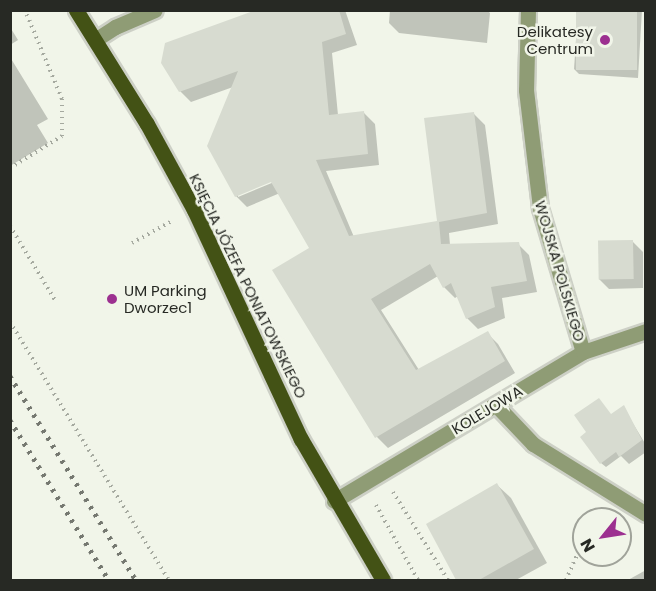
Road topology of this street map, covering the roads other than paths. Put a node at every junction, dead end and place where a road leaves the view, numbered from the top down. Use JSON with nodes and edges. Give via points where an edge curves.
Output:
{"nodes":[{"id":1,"x":76,"y":10,"type":"edge"},
{"id":2,"x":155,"y":10,"type":"edge"},
{"id":3,"x":528,"y":10,"type":"edge"},
{"id":4,"x":95,"y":40,"type":"junction"},
{"id":5,"x":645,"y":331,"type":"edge"},
{"id":6,"x":583,"y":352,"type":"junction"},
{"id":7,"x":496,"y":405,"type":"junction"},
{"id":8,"x":334,"y":501,"type":"junction"},
{"id":9,"x":645,"y":514,"type":"edge"},
{"id":10,"x":383,"y":580,"type":"edge"}],
"edges":[{"from":1,"to":4,"type":"main road","name":"KSIĘCIA JÓZEFA PONIATOWSKIEGO"},
{"from":2,"to":4,"type":"street"},
{"from":3,"to":6,"type":"street","name":"WOJSKA POLSKIEGO","via":[[526,90],[540,208]]},
{"from":4,"to":8,"type":"main road","name":"KSIĘCIA JÓZEFA PONIATOWSKIEGO","via":[[194,210]]},
{"from":5,"to":6,"type":"street","name":"KOLEJOWA"},
{"from":6,"to":7,"type":"street","name":"KOLEJOWA"},
{"from":7,"to":8,"type":"street","name":"KOLEJOWA"},
{"from":7,"to":9,"type":"street","via":[[533,444]]},
{"from":8,"to":10,"type":"main road","name":"KSIĘCIA JÓZEFA PONIATOWSKIEGO"}]}
